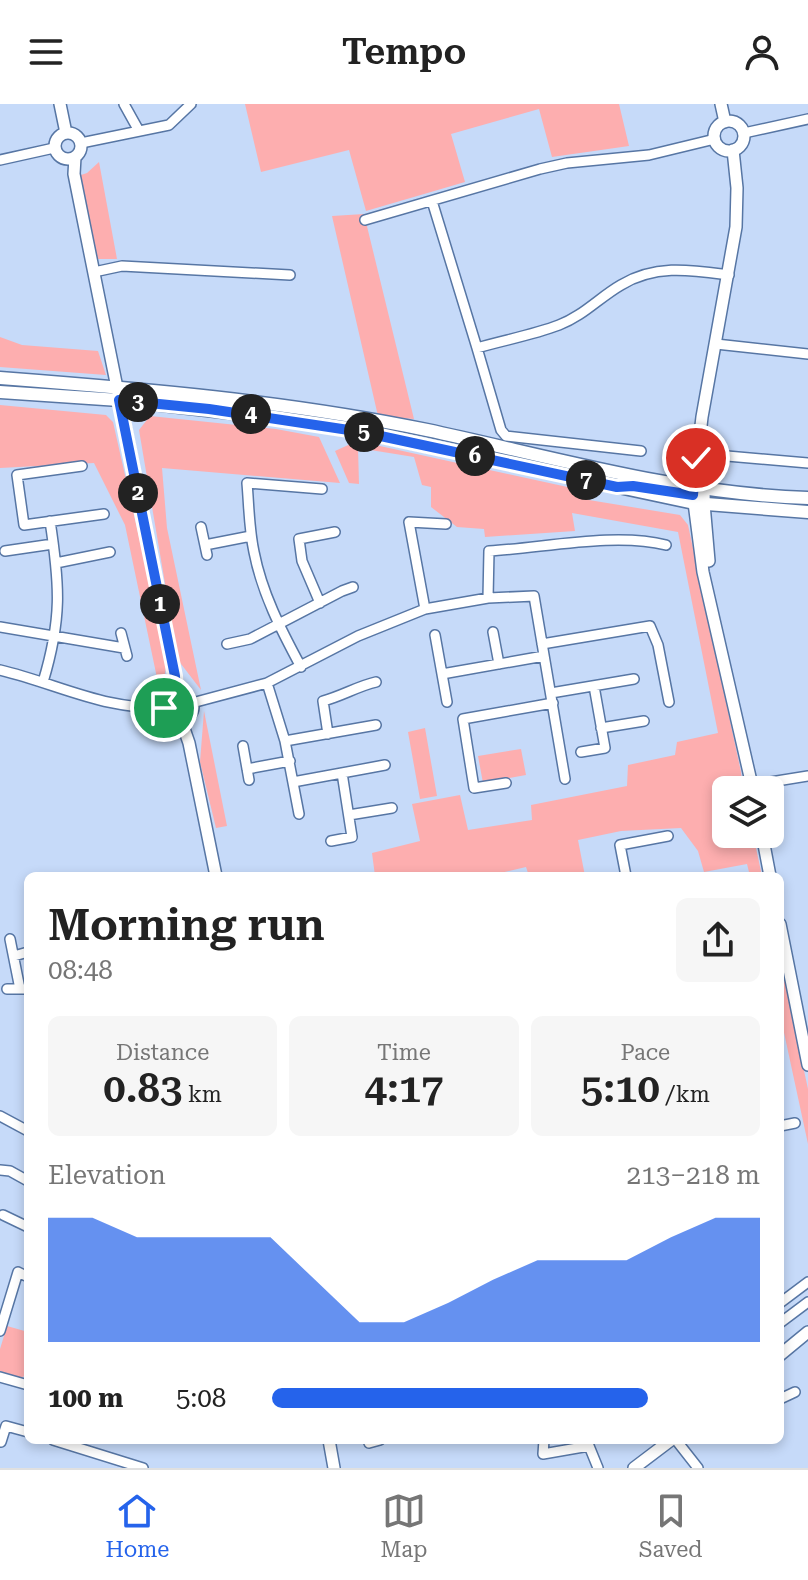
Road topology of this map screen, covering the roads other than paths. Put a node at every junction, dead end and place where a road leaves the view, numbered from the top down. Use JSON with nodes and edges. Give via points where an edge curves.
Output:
{"nodes":[{"id":1,"x":60,"y":104,"type":"edge"},
{"id":2,"x":124,"y":104,"type":"edge"},
{"id":3,"x":191,"y":104,"type":"edge"},
{"id":4,"x":721,"y":104,"type":"edge"},
{"id":5,"x":808,"y":119,"type":"edge"},
{"id":6,"x":725,"y":122,"type":"junction"},
{"id":7,"x":139,"y":131,"type":"junction"},
{"id":8,"x":66,"y":133,"type":"junction"},
{"id":9,"x":744,"y":133,"type":"junction"},
{"id":10,"x":715,"y":139,"type":"junction"},
{"id":11,"x":81,"y":143,"type":"junction"},
{"id":12,"x":54,"y":148,"type":"junction"},
{"id":13,"x":733,"y":150,"type":"junction"},
{"id":14,"x":70,"y":158,"type":"junction"},
{"id":15,"x":0,"y":160,"type":"edge"},
{"id":16,"x":432,"y":201,"type":"junction"},
{"id":17,"x":365,"y":220,"type":"dead end"},
{"id":18,"x":94,"y":272,"type":"junction"},
{"id":19,"x":290,"y":275,"type":"dead end"},
{"id":20,"x":729,"y":275,"type":"junction"},
{"id":21,"x":716,"y":344,"type":"junction"},
{"id":22,"x":477,"y":348,"type":"junction"},
{"id":23,"x":808,"y":354,"type":"edge"},
{"id":24,"x":0,"y":378,"type":"edge"},
{"id":25,"x":0,"y":392,"type":"edge"},
{"id":26,"x":117,"y":394,"type":"junction"},
{"id":27,"x":641,"y":451,"type":"dead end"},
{"id":28,"x":727,"y":456,"type":"dead end"},
{"id":29,"x":808,"y":463,"type":"edge"},
{"id":30,"x":82,"y":466,"type":"dead end"},
{"id":31,"x":322,"y":489,"type":"dead end"},
{"id":32,"x":699,"y":495,"type":"junction"},
{"id":33,"x":808,"y":498,"type":"edge"},
{"id":34,"x":808,"y":512,"type":"edge"},
{"id":35,"x":104,"y":514,"type":"dead end"},
{"id":36,"x":50,"y":521,"type":"junction"},
{"id":37,"x":446,"y":524,"type":"dead end"},
{"id":38,"x":201,"y":527,"type":"dead end"},
{"id":39,"x":335,"y":532,"type":"dead end"},
{"id":40,"x":251,"y":536,"type":"junction"},
{"id":41,"x":53,"y":544,"type":"junction"},
{"id":42,"x":666,"y":545,"type":"dead end"},
{"id":43,"x":5,"y":551,"type":"dead end"},
{"id":44,"x":110,"y":552,"type":"dead end"},
{"id":45,"x":56,"y":563,"type":"junction"},
{"id":46,"x":353,"y":587,"type":"dead end"},
{"id":47,"x":488,"y":598,"type":"junction"},
{"id":48,"x":320,"y":603,"type":"junction"},
{"id":49,"x":425,"y":609,"type":"junction"},
{"id":50,"x":278,"y":624,"type":"junction"},
{"id":51,"x":0,"y":627,"type":"edge"},
{"id":52,"x":493,"y":632,"type":"dead end"},
{"id":53,"x":121,"y":633,"type":"dead end"},
{"id":54,"x":435,"y":635,"type":"dead end"},
{"id":55,"x":55,"y":637,"type":"junction"},
{"id":56,"x":227,"y":644,"type":"dead end"},
{"id":57,"x":542,"y":644,"type":"junction"},
{"id":58,"x":544,"y":656,"type":"junction"},
{"id":59,"x":499,"y":664,"type":"junction"},
{"id":60,"x":301,"y":667,"type":"junction"},
{"id":61,"x":0,"y":670,"type":"edge"},
{"id":62,"x":442,"y":674,"type":"junction"},
{"id":63,"x":634,"y":679,"type":"dead end"},
{"id":64,"x":43,"y":682,"type":"junction"},
{"id":65,"x":376,"y":682,"type":"dead end"},
{"id":66,"x":267,"y":683,"type":"junction"},
{"id":67,"x":594,"y":686,"type":"junction"},
{"id":68,"x":552,"y":698,"type":"junction"},
{"id":69,"x":180,"y":701,"type":"junction"},
{"id":70,"x":447,"y":702,"type":"dead end"},
{"id":71,"x":669,"y":702,"type":"dead end"},
{"id":72,"x":184,"y":716,"type":"junction"},
{"id":73,"x":644,"y":721,"type":"dead end"},
{"id":74,"x":376,"y":725,"type":"dead end"},
{"id":75,"x":601,"y":728,"type":"junction"},
{"id":76,"x":328,"y":734,"type":"junction"},
{"id":77,"x":285,"y":741,"type":"junction"},
{"id":78,"x":243,"y":746,"type":"dead end"},
{"id":79,"x":581,"y":752,"type":"dead end"},
{"id":80,"x":290,"y":761,"type":"junction"},
{"id":81,"x":385,"y":765,"type":"dead end"},
{"id":82,"x":247,"y":769,"type":"junction"},
{"id":83,"x":342,"y":773,"type":"junction"},
{"id":84,"x":750,"y":776,"type":"edge"},
{"id":85,"x":808,"y":776,"type":"edge"},
{"id":86,"x":565,"y":779,"type":"dead end"},
{"id":87,"x":249,"y":780,"type":"dead end"},
{"id":88,"x":784,"y":781,"type":"edge"},
{"id":89,"x":293,"y":782,"type":"junction"},
{"id":90,"x":506,"y":783,"type":"dead end"},
{"id":91,"x":392,"y":808,"type":"dead end"},
{"id":92,"x":299,"y":814,"type":"dead end"},
{"id":93,"x":349,"y":815,"type":"junction"},
{"id":94,"x":668,"y":836,"type":"dead end"},
{"id":95,"x":331,"y":841,"type":"dead end"},
{"id":96,"x":765,"y":848,"type":"edge"},
{"id":97,"x":215,"y":872,"type":"edge"},
{"id":98,"x":625,"y":872,"type":"edge"},
{"id":99,"x":769,"y":872,"type":"edge"},
{"id":100,"x":10,"y":939,"type":"dead end"},
{"id":101,"x":784,"y":944,"type":"edge"},
{"id":102,"x":24,"y":953,"type":"edge"},
{"id":103,"x":14,"y":956,"type":"junction"},
{"id":104,"x":7,"y":989,"type":"dead end"},
{"id":105,"x":24,"y":989,"type":"edge"},
{"id":106,"x":808,"y":1065,"type":"edge"},
{"id":107,"x":0,"y":1116,"type":"edge"},
{"id":108,"x":795,"y":1123,"type":"dead end"},
{"id":109,"x":784,"y":1125,"type":"edge"},
{"id":110,"x":24,"y":1129,"type":"edge"},
{"id":111,"x":0,"y":1170,"type":"edge"},
{"id":112,"x":24,"y":1179,"type":"edge"},
{"id":113,"x":3,"y":1215,"type":"dead end"},
{"id":114,"x":24,"y":1225,"type":"edge"},
{"id":115,"x":24,"y":1275,"type":"edge"},
{"id":116,"x":808,"y":1282,"type":"edge"},
{"id":117,"x":784,"y":1300,"type":"edge"},
{"id":118,"x":808,"y":1302,"type":"edge"},
{"id":119,"x":784,"y":1320,"type":"edge"},
{"id":120,"x":0,"y":1331,"type":"edge"},
{"id":121,"x":808,"y":1332,"type":"edge"},
{"id":122,"x":784,"y":1352,"type":"edge"},
{"id":123,"x":0,"y":1377,"type":"edge"},
{"id":124,"x":24,"y":1383,"type":"edge"},
{"id":125,"x":795,"y":1392,"type":"dead end"},
{"id":126,"x":784,"y":1397,"type":"edge"},
{"id":127,"x":24,"y":1431,"type":"edge"},
{"id":128,"x":1,"y":1442,"type":"edge"},
{"id":129,"x":78,"y":1444,"type":"edge"},
{"id":130,"x":330,"y":1444,"type":"edge"},
{"id":131,"x":544,"y":1444,"type":"edge"},
{"id":132,"x":584,"y":1444,"type":"edge"},
{"id":133,"x":588,"y":1444,"type":"edge"},
{"id":134,"x":668,"y":1444,"type":"edge"},
{"id":135,"x":677,"y":1444,"type":"edge"},
{"id":136,"x":143,"y":1468,"type":"edge"},
{"id":137,"x":334,"y":1468,"type":"edge"},
{"id":138,"x":598,"y":1468,"type":"edge"},
{"id":139,"x":634,"y":1468,"type":"edge"},
{"id":140,"x":698,"y":1468,"type":"edge"}],
"edges":[{"from":1,"to":8,"type":"street"},
{"from":2,"to":7,"type":"street"},
{"from":3,"to":7,"type":"street","via":[[169,125]]},
{"from":4,"to":6,"type":"street"},
{"from":5,"to":9,"type":"street"},
{"from":6,"to":9,"type":"street","via":[[739,125]]},
{"from":6,"to":10,"type":"street"},
{"from":7,"to":11,"type":"street"},
{"from":8,"to":11,"type":"street"},
{"from":8,"to":12,"type":"street","via":[[58,136]]},
{"from":9,"to":13,"type":"street","via":[[743,142]]},
{"from":10,"to":13,"type":"street","via":[[720,147]]},
{"from":10,"to":16,"type":"street","via":[[649,155],[553,166]]},
{"from":11,"to":14,"type":"street"},
{"from":12,"to":14,"type":"street"},
{"from":12,"to":15,"type":"street"},
{"from":13,"to":20,"type":"street","via":[[736,227]]},
{"from":14,"to":18,"type":"street"},
{"from":16,"to":17,"type":"street"},
{"from":16,"to":22,"type":"street"},
{"from":18,"to":19,"type":"street","via":[[122,266]]},
{"from":18,"to":26,"type":"street"},
{"from":20,"to":21,"type":"street"},
{"from":20,"to":22,"type":"street","via":[[683,269],[645,274],[560,325]]},
{"from":21,"to":23,"type":"street"},
{"from":21,"to":32,"type":"street"},
{"from":22,"to":27,"type":"street","via":[[506,436]]},
{"from":24,"to":26,"type":"main road"},
{"from":25,"to":26,"type":"main road"},
{"from":26,"to":32,"type":"main road","via":[[362,432],[617,487]]},
{"from":26,"to":32,"type":"main road","via":[[337,413]]},
{"from":26,"to":69,"type":"street"},
{"from":28,"to":29,"type":"street"},
{"from":30,"to":36,"type":"street","via":[[65,463],[17,475],[24,525]]},
{"from":31,"to":40,"type":"street","via":[[247,483]]},
{"from":32,"to":33,"type":"main road","via":[[772,502]]},
{"from":32,"to":34,"type":"main road"},
{"from":32,"to":84,"type":"street","via":[[701,560]]},
{"from":35,"to":36,"type":"street"},
{"from":36,"to":41,"type":"street"},
{"from":37,"to":49,"type":"street","via":[[409,522]]},
{"from":38,"to":40,"type":"street","via":[[206,550]]},
{"from":39,"to":48,"type":"street","via":[[299,539],[302,561]]},
{"from":40,"to":50,"type":"street"},
{"from":41,"to":43,"type":"street"},
{"from":41,"to":45,"type":"street"},
{"from":42,"to":47,"type":"street","via":[[644,539],[489,551]]},
{"from":44,"to":45,"type":"street"},
{"from":45,"to":55,"type":"street"},
{"from":46,"to":48,"type":"street"},
{"from":47,"to":49,"type":"street"},
{"from":47,"to":57,"type":"street","via":[[534,596]]},
{"from":48,"to":50,"type":"street"},
{"from":49,"to":60,"type":"street"},
{"from":50,"to":56,"type":"street"},
{"from":50,"to":60,"type":"street"},
{"from":51,"to":55,"type":"street"},
{"from":52,"to":59,"type":"street"},
{"from":53,"to":55,"type":"street","via":[[125,652]]},
{"from":54,"to":62,"type":"street"},
{"from":55,"to":64,"type":"street"},
{"from":57,"to":58,"type":"street"},
{"from":57,"to":71,"type":"street","via":[[650,626]]},
{"from":58,"to":59,"type":"street"},
{"from":58,"to":68,"type":"street"},
{"from":59,"to":62,"type":"street"},
{"from":60,"to":66,"type":"street"},
{"from":61,"to":64,"type":"street"},
{"from":62,"to":70,"type":"street"},
{"from":63,"to":67,"type":"street"},
{"from":64,"to":69,"type":"street","via":[[105,703],[137,707]]},
{"from":65,"to":76,"type":"street","via":[[323,701]]},
{"from":66,"to":69,"type":"street"},
{"from":66,"to":77,"type":"street"},
{"from":67,"to":68,"type":"street"},
{"from":67,"to":75,"type":"street"},
{"from":68,"to":86,"type":"street"},
{"from":68,"to":90,"type":"street","via":[[463,719],[474,788]]},
{"from":69,"to":72,"type":"street","via":[[174,714]]},
{"from":69,"to":72,"type":"street","via":[[192,710]]},
{"from":72,"to":97,"type":"street"},
{"from":73,"to":75,"type":"street"},
{"from":74,"to":76,"type":"street"},
{"from":75,"to":79,"type":"street","via":[[605,748]]},
{"from":76,"to":77,"type":"street"},
{"from":77,"to":80,"type":"street"},
{"from":78,"to":82,"type":"street"},
{"from":80,"to":82,"type":"street"},
{"from":80,"to":89,"type":"street"},
{"from":81,"to":83,"type":"street"},
{"from":82,"to":87,"type":"street"},
{"from":83,"to":89,"type":"street"},
{"from":83,"to":93,"type":"street"},
{"from":85,"to":88,"type":"street"},
{"from":89,"to":92,"type":"street"},
{"from":91,"to":93,"type":"street"},
{"from":93,"to":95,"type":"street","via":[[352,837]]},
{"from":94,"to":98,"type":"street","via":[[619,840]]},
{"from":96,"to":99,"type":"street"},
{"from":100,"to":103,"type":"street"},
{"from":101,"to":106,"type":"street"},
{"from":102,"to":103,"type":"street"},
{"from":103,"to":105,"type":"street"},
{"from":104,"to":105,"type":"street"},
{"from":107,"to":110,"type":"street"},
{"from":108,"to":109,"type":"street"},
{"from":111,"to":112,"type":"street"},
{"from":113,"to":114,"type":"street"},
{"from":115,"to":120,"type":"street","via":[[18,1272]]},
{"from":116,"to":117,"type":"street"},
{"from":118,"to":119,"type":"street"},
{"from":121,"to":122,"type":"street"},
{"from":123,"to":124,"type":"street"},
{"from":125,"to":126,"type":"street"},
{"from":127,"to":128,"type":"street","via":[[6,1426]]},
{"from":129,"to":136,"type":"street"},
{"from":130,"to":137,"type":"street"},
{"from":131,"to":132,"type":"street","via":[[543,1454]]},
{"from":133,"to":138,"type":"street"},
{"from":134,"to":139,"type":"street"},
{"from":135,"to":140,"type":"street"}]}
